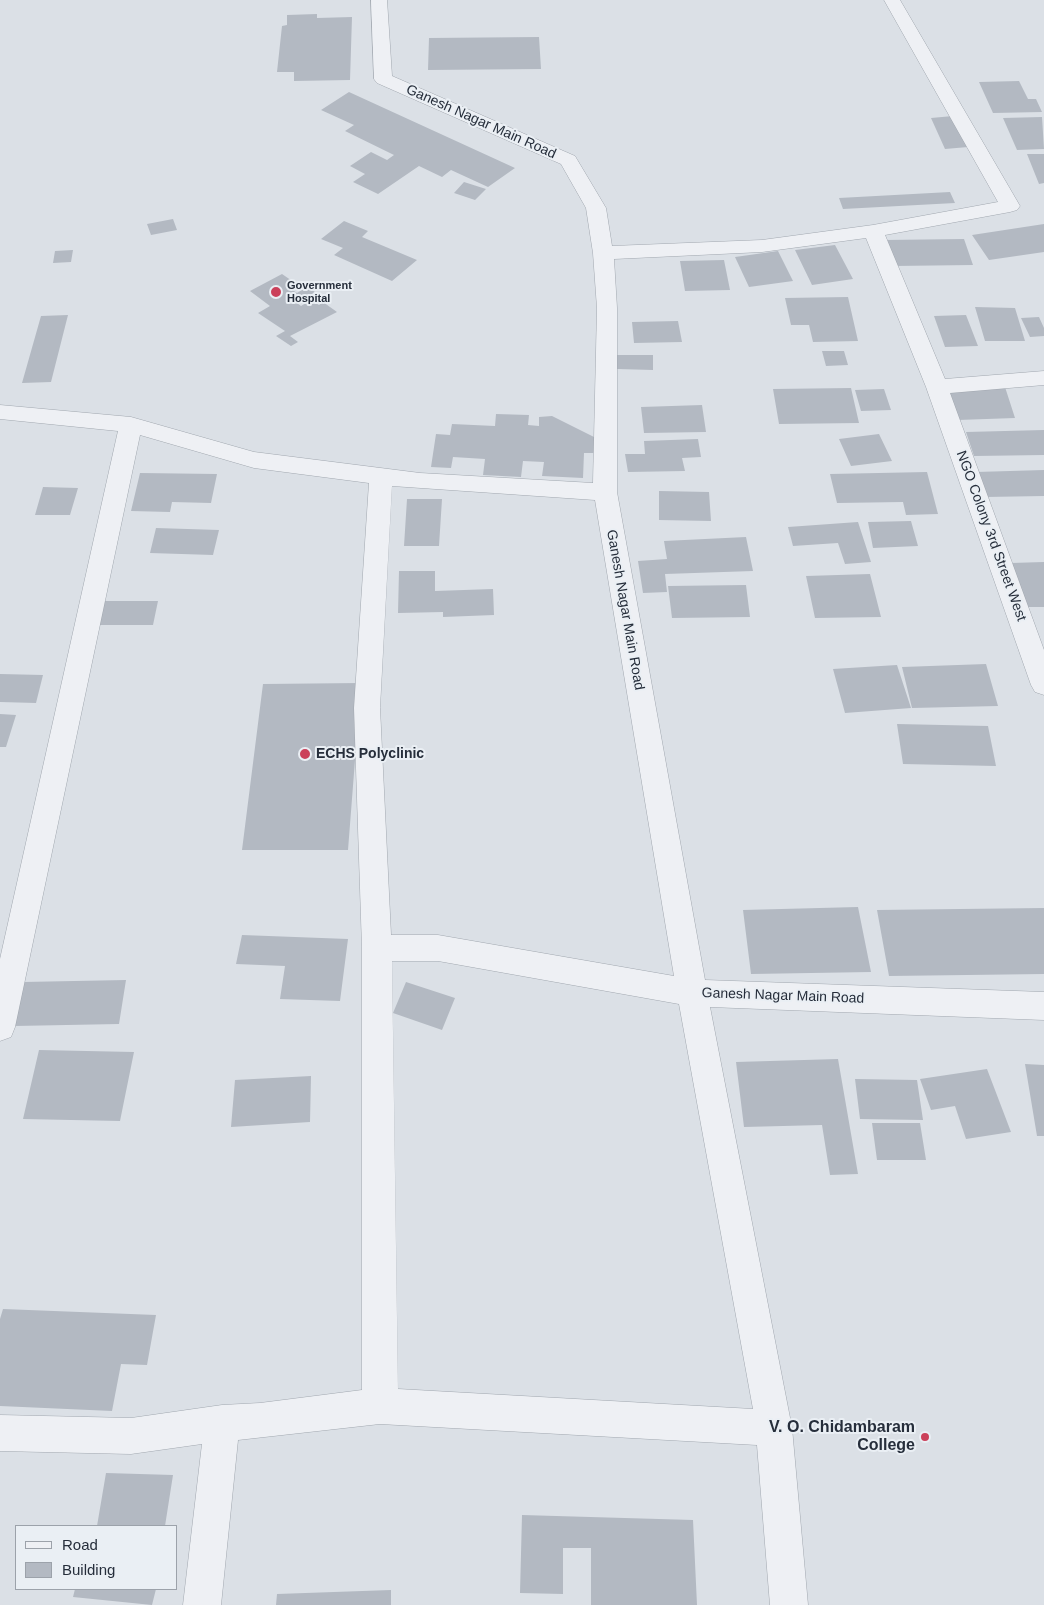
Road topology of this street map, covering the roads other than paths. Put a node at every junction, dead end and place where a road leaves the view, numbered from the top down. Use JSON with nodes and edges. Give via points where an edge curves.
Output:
{"nodes":[{"id":1,"x":379,"y":0,"type":"edge"},
{"id":2,"x":892,"y":0,"type":"edge"},
{"id":3,"x":873,"y":230,"type":"junction"},
{"id":4,"x":603,"y":254,"type":"junction"},
{"id":5,"x":1044,"y":378,"type":"edge"},
{"id":6,"x":937,"y":388,"type":"junction"},
{"id":7,"x":0,"y":412,"type":"edge"},
{"id":8,"x":131,"y":425,"type":"junction"},
{"id":9,"x":381,"y":476,"type":"junction"},
{"id":10,"x":605,"y":492,"type":"junction"},
{"id":11,"x":1044,"y":685,"type":"edge"},
{"id":12,"x":376,"y":948,"type":"junction"},
{"id":13,"x":692,"y":993,"type":"junction"},
{"id":14,"x":1044,"y":1006,"type":"edge"},
{"id":15,"x":0,"y":1027,"type":"edge"},
{"id":16,"x":380,"y":1406,"type":"junction"},
{"id":17,"x":222,"y":1422,"type":"junction"},
{"id":18,"x":774,"y":1428,"type":"junction"},
{"id":19,"x":0,"y":1433,"type":"edge"},
{"id":20,"x":202,"y":1605,"type":"edge"},
{"id":21,"x":789,"y":1605,"type":"edge"}],
"edges":[{"from":1,"to":4,"type":"street","name":"Ganesh Nagar Main Road","via":[[383,79],[568,160],[596,208]]},
{"from":2,"to":3,"type":"street","via":[[1010,206]]},
{"from":3,"to":4,"type":"street","via":[[762,246]]},
{"from":3,"to":6,"type":"street","name":"NGO Colony 3rd Street West"},
{"from":4,"to":10,"type":"street","name":"Ganesh Nagar Main Road","via":[[607,308]]},
{"from":5,"to":6,"type":"street"},
{"from":6,"to":11,"type":"street","name":"NGO Colony 3rd Street West"},
{"from":7,"to":8,"type":"street"},
{"from":8,"to":9,"type":"street","via":[[254,460]]},
{"from":8,"to":15,"type":"street"},
{"from":9,"to":10,"type":"street"},
{"from":9,"to":12,"type":"street","via":[[367,708]]},
{"from":10,"to":13,"type":"street","name":"Ganesh Nagar Main Road"},
{"from":12,"to":13,"type":"street","via":[[438,948]]},
{"from":12,"to":16,"type":"street"},
{"from":13,"to":14,"type":"street","name":"Ganesh Nagar Main Road"},
{"from":13,"to":18,"type":"street"},
{"from":16,"to":17,"type":"street","via":[[260,1421]]},
{"from":16,"to":18,"type":"street"},
{"from":17,"to":19,"type":"street","via":[[131,1436]]},
{"from":17,"to":20,"type":"street"},
{"from":18,"to":21,"type":"street"}]}
